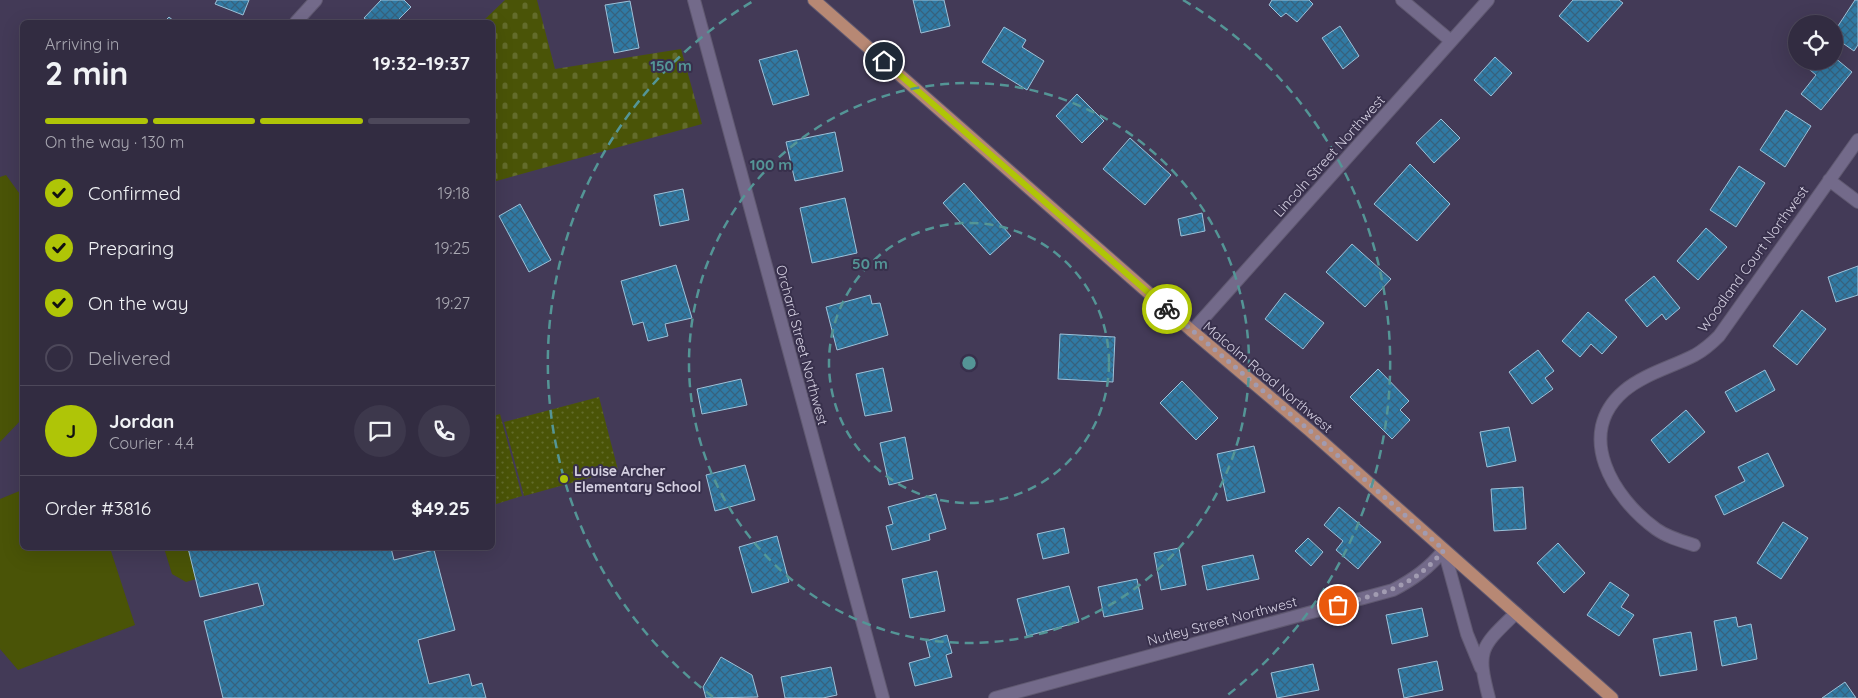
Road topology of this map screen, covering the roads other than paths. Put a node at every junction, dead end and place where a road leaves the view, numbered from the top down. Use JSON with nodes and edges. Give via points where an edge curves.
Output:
{"nodes":[{"id":1,"x":316,"y":0,"type":"edge"},
{"id":2,"x":694,"y":0,"type":"edge"},
{"id":3,"x":814,"y":0,"type":"edge"},
{"id":4,"x":1402,"y":0,"type":"edge"},
{"id":5,"x":1488,"y":0,"type":"edge"},
{"id":6,"x":298,"y":20,"type":"edge"},
{"id":7,"x":1451,"y":41,"type":"junction"},
{"id":8,"x":1858,"y":140,"type":"edge"},
{"id":9,"x":1830,"y":180,"type":"junction"},
{"id":10,"x":1858,"y":202,"type":"edge"},
{"id":11,"x":1192,"y":331,"type":"junction"},
{"id":12,"x":1694,"y":545,"type":"dead end"},
{"id":13,"x":1444,"y":550,"type":"junction"},
{"id":14,"x":1516,"y":613,"type":"junction"},
{"id":15,"x":1481,"y":668,"type":"junction"},
{"id":16,"x":882,"y":698,"type":"edge"},
{"id":17,"x":995,"y":698,"type":"edge"},
{"id":18,"x":1489,"y":698,"type":"edge"},
{"id":19,"x":1612,"y":698,"type":"edge"}],
"edges":[{"from":1,"to":6,"type":"street"},
{"from":2,"to":16,"type":"street","name":"Orchard Street Northwest"},
{"from":3,"to":11,"type":"main road","name":"Malcolm Road Northwest"},
{"from":4,"to":7,"type":"street"},
{"from":5,"to":7,"type":"street","name":"Lincoln Street Northwest"},
{"from":7,"to":11,"type":"street","name":"Lincoln Street Northwest"},
{"from":8,"to":9,"type":"street","name":"Woodland Court Northwest"},
{"from":9,"to":10,"type":"street"},
{"from":9,"to":12,"type":"street","name":"Woodland Court Northwest","via":[[1719,336],[1696,355],[1624,391],[1611,406],[1604,422],[1600,439],[1602,458],[1612,483],[1640,516],[1657,530]]},
{"from":11,"to":13,"type":"main road","name":"Malcolm Road Northwest"},
{"from":13,"to":14,"type":"main road","name":"Malcolm Road Northwest"},
{"from":13,"to":15,"type":"street","via":[[1467,634]]},
{"from":13,"to":17,"type":"street","name":"Nutley Street Northwest","via":[[1414,579],[1393,590]]},
{"from":14,"to":15,"type":"street","via":[[1483,649]]},
{"from":14,"to":19,"type":"main road","name":"Malcolm Road Northwest"},
{"from":15,"to":18,"type":"street"}]}
